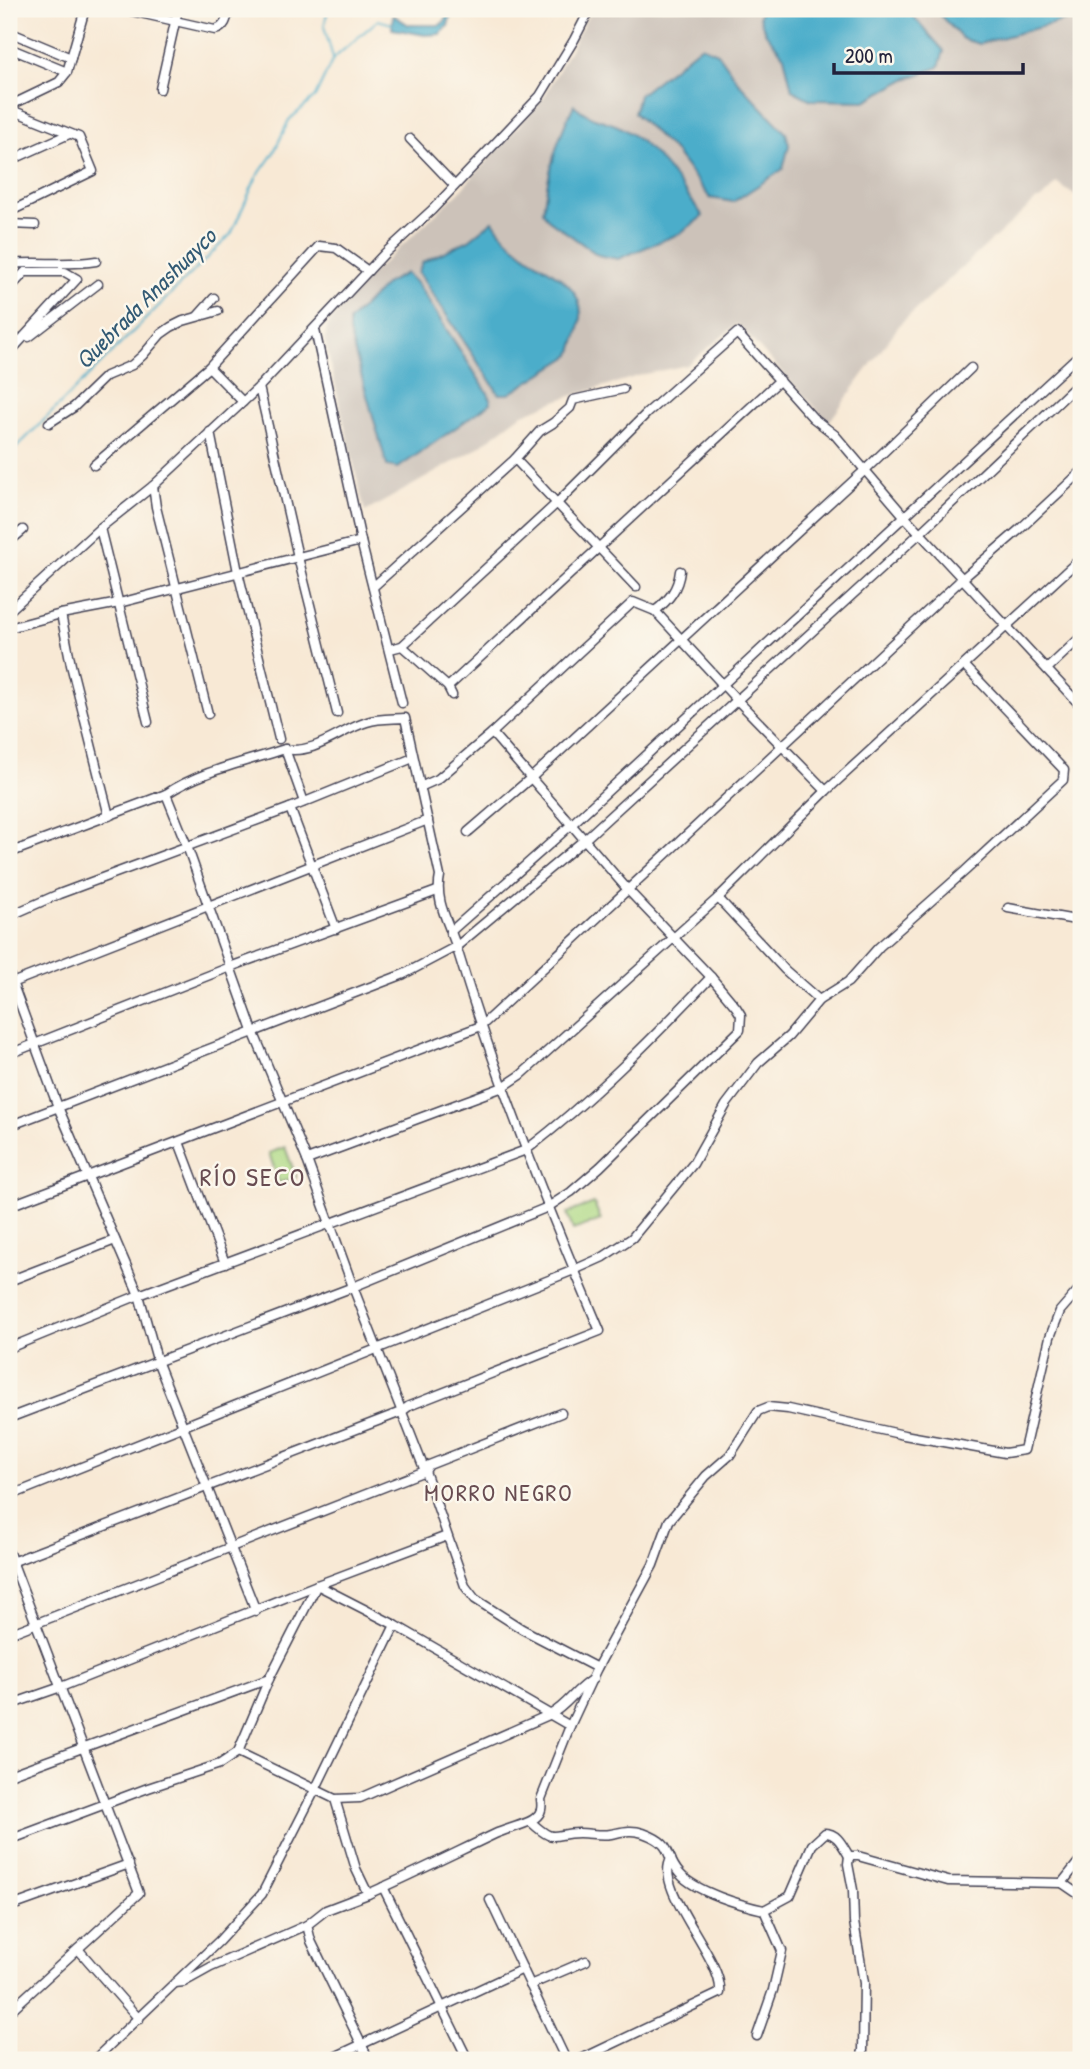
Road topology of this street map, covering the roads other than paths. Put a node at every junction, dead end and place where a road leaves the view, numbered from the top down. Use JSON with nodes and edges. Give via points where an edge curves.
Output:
{"nodes":[{"id":1,"x":13,"y":9,"type":"edge"},
{"id":2,"x":85,"y":9,"type":"edge"},
{"id":3,"x":122,"y":9,"type":"edge"},
{"id":4,"x":178,"y":9,"type":"edge"},
{"id":5,"x":229,"y":9,"type":"edge"},
{"id":6,"x":590,"y":9,"type":"edge"},
{"id":7,"x":176,"y":20,"type":"junction"},
{"id":8,"x":9,"y":32,"type":"edge"},
{"id":9,"x":9,"y":48,"type":"edge"},
{"id":10,"x":72,"y":58,"type":"junction"},
{"id":11,"x":66,"y":72,"type":"junction"},
{"id":12,"x":160,"y":89,"type":"dead end"},
{"id":13,"x":9,"y":107,"type":"edge"},
{"id":14,"x":69,"y":134,"type":"junction"},
{"id":15,"x":410,"y":139,"type":"dead end"},
{"id":16,"x":9,"y":161,"type":"edge"},
{"id":17,"x":454,"y":185,"type":"junction"},
{"id":18,"x":9,"y":212,"type":"edge"},
{"id":19,"x":9,"y":224,"type":"edge"},
{"id":20,"x":35,"y":225,"type":"dead end"},
{"id":21,"x":96,"y":261,"type":"dead end"},
{"id":22,"x":9,"y":264,"type":"edge"},
{"id":23,"x":368,"y":271,"type":"junction"},
{"id":24,"x":98,"y":284,"type":"dead end"},
{"id":25,"x":9,"y":289,"type":"edge"},
{"id":26,"x":214,"y":298,"type":"dead end"},
{"id":27,"x":218,"y":311,"type":"dead end"},
{"id":28,"x":195,"y":318,"type":"junction"},
{"id":29,"x":314,"y":330,"type":"junction"},
{"id":30,"x":9,"y":352,"type":"edge"},
{"id":31,"x":1081,"y":353,"type":"edge"},
{"id":32,"x":209,"y":367,"type":"junction"},
{"id":33,"x":971,"y":368,"type":"dead end"},
{"id":34,"x":780,"y":380,"type":"junction"},
{"id":35,"x":1081,"y":381,"type":"edge"},
{"id":36,"x":260,"y":387,"type":"junction"},
{"id":37,"x":623,"y":389,"type":"dead end"},
{"id":38,"x":243,"y":402,"type":"junction"},
{"id":39,"x":48,"y":423,"type":"dead end"},
{"id":40,"x":210,"y":432,"type":"junction"},
{"id":41,"x":515,"y":459,"type":"junction"},
{"id":42,"x":94,"y":465,"type":"dead end"},
{"id":43,"x":864,"y":471,"type":"junction"},
{"id":44,"x":1081,"y":472,"type":"edge"},
{"id":45,"x":153,"y":486,"type":"junction"},
{"id":46,"x":557,"y":503,"type":"junction"},
{"id":47,"x":905,"y":517,"type":"junction"},
{"id":48,"x":100,"y":528,"type":"junction"},
{"id":49,"x":23,"y":530,"type":"dead end"},
{"id":50,"x":920,"y":533,"type":"junction"},
{"id":51,"x":361,"y":541,"type":"junction"},
{"id":52,"x":9,"y":542,"type":"edge"},
{"id":53,"x":599,"y":548,"type":"junction"},
{"id":54,"x":298,"y":557,"type":"junction"},
{"id":55,"x":1081,"y":558,"type":"edge"},
{"id":56,"x":680,"y":571,"type":"dead end"},
{"id":57,"x":238,"y":572,"type":"junction"},
{"id":58,"x":962,"y":579,"type":"junction"},
{"id":59,"x":373,"y":587,"type":"junction"},
{"id":60,"x":636,"y":587,"type":"dead end"},
{"id":61,"x":177,"y":588,"type":"junction"},
{"id":62,"x":119,"y":603,"type":"junction"},
{"id":63,"x":9,"y":611,"type":"edge"},
{"id":64,"x":655,"y":611,"type":"junction"},
{"id":65,"x":61,"y":614,"type":"junction"},
{"id":66,"x":1007,"y":627,"type":"junction"},
{"id":67,"x":9,"y":628,"type":"edge"},
{"id":68,"x":1081,"y":637,"type":"edge"},
{"id":69,"x":682,"y":639,"type":"junction"},
{"id":70,"x":402,"y":646,"type":"junction"},
{"id":71,"x":390,"y":649,"type":"junction"},
{"id":72,"x":965,"y":666,"type":"junction"},
{"id":73,"x":1047,"y":669,"type":"junction"},
{"id":74,"x":723,"y":684,"type":"junction"},
{"id":75,"x":738,"y":701,"type":"junction"},
{"id":76,"x":402,"y":703,"type":"dead end"},
{"id":77,"x":1079,"y":704,"type":"dead end"},
{"id":78,"x":337,"y":713,"type":"dead end"},
{"id":79,"x":208,"y":714,"type":"dead end"},
{"id":80,"x":148,"y":722,"type":"dead end"},
{"id":81,"x":492,"y":733,"type":"junction"},
{"id":82,"x":279,"y":739,"type":"dead end"},
{"id":83,"x":782,"y":747,"type":"junction"},
{"id":84,"x":285,"y":749,"type":"junction"},
{"id":85,"x":413,"y":758,"type":"junction"},
{"id":86,"x":531,"y":778,"type":"junction"},
{"id":87,"x":420,"y":787,"type":"junction"},
{"id":88,"x":826,"y":791,"type":"junction"},
{"id":89,"x":166,"y":794,"type":"junction"},
{"id":90,"x":304,"y":802,"type":"junction"},
{"id":91,"x":290,"y":808,"type":"junction"},
{"id":92,"x":109,"y":816,"type":"junction"},
{"id":93,"x":428,"y":820,"type":"junction"},
{"id":94,"x":571,"y":825,"type":"junction"},
{"id":95,"x":468,"y":832,"type":"dead end"},
{"id":96,"x":584,"y":840,"type":"junction"},
{"id":97,"x":187,"y":846,"type":"junction"},
{"id":98,"x":9,"y":853,"type":"edge"},
{"id":99,"x":312,"y":867,"type":"junction"},
{"id":100,"x":628,"y":890,"type":"junction"},
{"id":101,"x":437,"y":891,"type":"junction"},
{"id":102,"x":718,"y":898,"type":"junction"},
{"id":103,"x":208,"y":906,"type":"junction"},
{"id":104,"x":1008,"y":908,"type":"dead end"},
{"id":105,"x":9,"y":916,"type":"edge"},
{"id":106,"x":1081,"y":921,"type":"edge"},
{"id":107,"x":336,"y":929,"type":"junction"},
{"id":108,"x":450,"y":932,"type":"junction"},
{"id":109,"x":673,"y":936,"type":"junction"},
{"id":110,"x":457,"y":946,"type":"junction"},
{"id":111,"x":230,"y":967,"type":"junction"},
{"id":112,"x":711,"y":977,"type":"junction"},
{"id":113,"x":10,"y":980,"type":"edge"},
{"id":114,"x":819,"y":1000,"type":"junction"},
{"id":115,"x":481,"y":1026,"type":"junction"},
{"id":116,"x":253,"y":1031,"type":"junction"},
{"id":117,"x":35,"y":1044,"type":"junction"},
{"id":118,"x":9,"y":1054,"type":"edge"},
{"id":119,"x":503,"y":1087,"type":"junction"},
{"id":120,"x":284,"y":1100,"type":"junction"},
{"id":121,"x":58,"y":1107,"type":"junction"},
{"id":122,"x":9,"y":1126,"type":"edge"},
{"id":123,"x":179,"y":1142,"type":"junction"},
{"id":124,"x":526,"y":1150,"type":"junction"},
{"id":125,"x":307,"y":1160,"type":"junction"},
{"id":126,"x":88,"y":1176,"type":"junction"},
{"id":127,"x":9,"y":1206,"type":"edge"},
{"id":128,"x":548,"y":1207,"type":"junction"},
{"id":129,"x":331,"y":1223,"type":"junction"},
{"id":130,"x":115,"y":1240,"type":"junction"},
{"id":131,"x":225,"y":1263,"type":"junction"},
{"id":132,"x":574,"y":1270,"type":"junction"},
{"id":133,"x":9,"y":1281,"type":"edge"},
{"id":134,"x":353,"y":1287,"type":"junction"},
{"id":135,"x":1081,"y":1287,"type":"edge"},
{"id":136,"x":139,"y":1295,"type":"junction"},
{"id":137,"x":9,"y":1348,"type":"edge"},
{"id":138,"x":378,"y":1350,"type":"junction"},
{"id":139,"x":158,"y":1363,"type":"junction"},
{"id":140,"x":401,"y":1412,"type":"junction"},
{"id":141,"x":561,"y":1413,"type":"dead end"},
{"id":142,"x":9,"y":1418,"type":"edge"},
{"id":143,"x":183,"y":1427,"type":"junction"},
{"id":144,"x":425,"y":1471,"type":"junction"},
{"id":145,"x":206,"y":1486,"type":"junction"},
{"id":146,"x":9,"y":1496,"type":"edge"},
{"id":147,"x":447,"y":1536,"type":"junction"},
{"id":148,"x":230,"y":1549,"type":"junction"},
{"id":149,"x":10,"y":1559,"type":"edge"},
{"id":150,"x":317,"y":1586,"type":"junction"},
{"id":151,"x":256,"y":1611,"type":"junction"},
{"id":152,"x":36,"y":1624,"type":"junction"},
{"id":153,"x":395,"y":1625,"type":"junction"},
{"id":154,"x":9,"y":1634,"type":"edge"},
{"id":155,"x":597,"y":1668,"type":"junction"},
{"id":156,"x":269,"y":1679,"type":"junction"},
{"id":157,"x":593,"y":1679,"type":"junction"},
{"id":158,"x":61,"y":1687,"type":"junction"},
{"id":159,"x":9,"y":1705,"type":"edge"},
{"id":160,"x":551,"y":1714,"type":"junction"},
{"id":161,"x":570,"y":1726,"type":"junction"},
{"id":162,"x":84,"y":1748,"type":"junction"},
{"id":163,"x":238,"y":1752,"type":"junction"},
{"id":164,"x":9,"y":1775,"type":"edge"},
{"id":165,"x":316,"y":1788,"type":"junction"},
{"id":166,"x":335,"y":1799,"type":"junction"},
{"id":167,"x":106,"y":1805,"type":"junction"},
{"id":168,"x":531,"y":1822,"type":"junction"},
{"id":169,"x":9,"y":1840,"type":"edge"},
{"id":170,"x":849,"y":1856,"type":"junction"},
{"id":171,"x":671,"y":1859,"type":"junction"},
{"id":172,"x":1081,"y":1859,"type":"edge"},
{"id":173,"x":129,"y":1864,"type":"junction"},
{"id":174,"x":1062,"y":1883,"type":"junction"},
{"id":175,"x":383,"y":1887,"type":"junction"},
{"id":176,"x":368,"y":1894,"type":"junction"},
{"id":177,"x":1081,"y":1896,"type":"edge"},
{"id":178,"x":489,"y":1900,"type":"dead end"},
{"id":179,"x":9,"y":1907,"type":"edge"},
{"id":180,"x":764,"y":1910,"type":"junction"},
{"id":181,"x":307,"y":1925,"type":"junction"},
{"id":182,"x":78,"y":1949,"type":"junction"},
{"id":183,"x":586,"y":1961,"type":"dead end"},
{"id":184,"x":523,"y":1969,"type":"junction"},
{"id":185,"x":175,"y":1983,"type":"junction"},
{"id":186,"x":530,"y":1985,"type":"junction"},
{"id":187,"x":442,"y":2007,"type":"junction"},
{"id":188,"x":9,"y":2012,"type":"edge"},
{"id":189,"x":139,"y":2019,"type":"junction"},
{"id":190,"x":757,"y":2036,"type":"dead end"},
{"id":191,"x":362,"y":2044,"type":"junction"},
{"id":192,"x":94,"y":2060,"type":"edge"},
{"id":193,"x":328,"y":2060,"type":"edge"},
{"id":194,"x":369,"y":2060,"type":"edge"},
{"id":195,"x":468,"y":2060,"type":"edge"},
{"id":196,"x":566,"y":2060,"type":"edge"},
{"id":197,"x":579,"y":2060,"type":"edge"},
{"id":198,"x":860,"y":2060,"type":"edge"}],
"edges":[{"from":1,"to":8,"type":"street"},
{"from":2,"to":10,"type":"street"},
{"from":3,"to":7,"type":"street"},
{"from":4,"to":7,"type":"street"},
{"from":5,"to":7,"type":"street","via":[[226,23],[215,30]]},
{"from":6,"to":17,"type":"street","via":[[540,96]]},
{"from":7,"to":12,"type":"street"},
{"from":8,"to":10,"type":"street"},
{"from":9,"to":11,"type":"street"},
{"from":10,"to":11,"type":"street"},
{"from":11,"to":13,"type":"street","via":[[59,82]]},
{"from":13,"to":14,"type":"street"},
{"from":14,"to":16,"type":"street"},
{"from":14,"to":18,"type":"street","via":[[79,137],[93,171]]},
{"from":15,"to":17,"type":"street"},
{"from":17,"to":23,"type":"street"},
{"from":19,"to":20,"type":"street"},
{"from":21,"to":22,"type":"street"},
{"from":23,"to":29,"type":"street"},
{"from":23,"to":32,"type":"street","via":[[336,248],[319,246]]},
{"from":24,"to":30,"type":"street"},
{"from":25,"to":30,"type":"street","via":[[25,272],[65,272],[77,279]]},
{"from":26,"to":28,"type":"street"},
{"from":27,"to":28,"type":"street"},
{"from":28,"to":39,"type":"street","via":[[161,334],[132,365],[106,376]]},
{"from":29,"to":36,"type":"street"},
{"from":29,"to":51,"type":"street"},
{"from":31,"to":47,"type":"street"},
{"from":32,"to":38,"type":"street"},
{"from":32,"to":42,"type":"street"},
{"from":33,"to":43,"type":"street"},
{"from":34,"to":43,"type":"street"},
{"from":34,"to":46,"type":"street","via":[[737,333],[647,413]]},
{"from":34,"to":53,"type":"street"},
{"from":35,"to":50,"type":"street"},
{"from":36,"to":38,"type":"street"},
{"from":36,"to":54,"type":"street"},
{"from":37,"to":41,"type":"street","via":[[573,400]]},
{"from":38,"to":40,"type":"street"},
{"from":40,"to":45,"type":"street"},
{"from":40,"to":57,"type":"street"},
{"from":41,"to":46,"type":"street"},
{"from":41,"to":59,"type":"street"},
{"from":43,"to":47,"type":"street"},
{"from":43,"to":69,"type":"street"},
{"from":44,"to":58,"type":"street"},
{"from":45,"to":48,"type":"street"},
{"from":45,"to":61,"type":"street"},
{"from":46,"to":53,"type":"street"},
{"from":46,"to":70,"type":"street"},
{"from":47,"to":50,"type":"street"},
{"from":47,"to":74,"type":"street"},
{"from":48,"to":62,"type":"street"},
{"from":48,"to":63,"type":"street"},
{"from":49,"to":52,"type":"street"},
{"from":50,"to":58,"type":"street"},
{"from":50,"to":75,"type":"street"},
{"from":51,"to":54,"type":"street"},
{"from":51,"to":59,"type":"street"},
{"from":53,"to":60,"type":"street"},
{"from":53,"to":70,"type":"street","via":[[450,691]]},
{"from":54,"to":57,"type":"street"},
{"from":54,"to":78,"type":"street"},
{"from":55,"to":66,"type":"street"},
{"from":56,"to":64,"type":"street","via":[[677,586]]},
{"from":57,"to":61,"type":"street"},
{"from":57,"to":82,"type":"street"},
{"from":58,"to":66,"type":"street"},
{"from":58,"to":83,"type":"street"},
{"from":59,"to":71,"type":"street"},
{"from":61,"to":62,"type":"street"},
{"from":61,"to":79,"type":"street"},
{"from":62,"to":65,"type":"street"},
{"from":62,"to":80,"type":"street"},
{"from":64,"to":69,"type":"street"},
{"from":64,"to":81,"type":"street","via":[[633,602]]},
{"from":65,"to":67,"type":"street"},
{"from":65,"to":92,"type":"street"},
{"from":66,"to":72,"type":"street"},
{"from":66,"to":73,"type":"street"},
{"from":68,"to":73,"type":"street"},
{"from":69,"to":74,"type":"street"},
{"from":69,"to":86,"type":"street"},
{"from":70,"to":71,"type":"street"},
{"from":71,"to":76,"type":"street"},
{"from":72,"to":88,"type":"street"},
{"from":72,"to":114,"type":"street","via":[[1064,770],[1063,780],[879,947],[848,982]]},
{"from":73,"to":77,"type":"street"},
{"from":74,"to":75,"type":"street"},
{"from":74,"to":94,"type":"street"},
{"from":75,"to":83,"type":"street"},
{"from":75,"to":96,"type":"street"},
{"from":81,"to":86,"type":"street"},
{"from":81,"to":87,"type":"street","via":[[438,779]]},
{"from":83,"to":88,"type":"street"},
{"from":83,"to":100,"type":"street"},
{"from":84,"to":85,"type":"street","via":[[317,746],[369,721],[405,718]]},
{"from":84,"to":89,"type":"street"},
{"from":84,"to":90,"type":"street"},
{"from":85,"to":87,"type":"street"},
{"from":85,"to":90,"type":"street"},
{"from":86,"to":94,"type":"street"},
{"from":86,"to":95,"type":"street"},
{"from":87,"to":93,"type":"street"},
{"from":88,"to":102,"type":"street"},
{"from":89,"to":92,"type":"street"},
{"from":89,"to":97,"type":"street"},
{"from":90,"to":91,"type":"street"},
{"from":91,"to":97,"type":"street"},
{"from":91,"to":99,"type":"street"},
{"from":92,"to":98,"type":"street"},
{"from":93,"to":99,"type":"street"},
{"from":93,"to":101,"type":"street","via":[[440,876]]},
{"from":94,"to":96,"type":"street"},
{"from":94,"to":108,"type":"street"},
{"from":96,"to":100,"type":"street"},
{"from":96,"to":110,"type":"street"},
{"from":97,"to":103,"type":"street"},
{"from":97,"to":105,"type":"street"},
{"from":99,"to":103,"type":"street"},
{"from":99,"to":107,"type":"street"},
{"from":100,"to":109,"type":"street"},
{"from":100,"to":115,"type":"street"},
{"from":101,"to":107,"type":"street"},
{"from":101,"to":108,"type":"street"},
{"from":102,"to":109,"type":"street"},
{"from":102,"to":114,"type":"street"},
{"from":103,"to":111,"type":"street"},
{"from":103,"to":113,"type":"street"},
{"from":104,"to":106,"type":"street"},
{"from":107,"to":111,"type":"street"},
{"from":108,"to":110,"type":"street"},
{"from":109,"to":112,"type":"street"},
{"from":109,"to":119,"type":"street"},
{"from":110,"to":115,"type":"street"},
{"from":110,"to":116,"type":"street","via":[[404,974]]},
{"from":111,"to":116,"type":"street"},
{"from":111,"to":117,"type":"street"},
{"from":112,"to":124,"type":"street","via":[[625,1064]]},
{"from":112,"to":128,"type":"street","via":[[741,1015],[740,1030],[600,1167]]},
{"from":113,"to":117,"type":"street"},
{"from":114,"to":132,"type":"street","via":[[758,1063],[726,1105],[693,1164],[632,1238]]},
{"from":115,"to":119,"type":"street"},
{"from":115,"to":120,"type":"street"},
{"from":116,"to":120,"type":"street"},
{"from":116,"to":121,"type":"street"},
{"from":117,"to":118,"type":"street"},
{"from":117,"to":121,"type":"street"},
{"from":119,"to":124,"type":"street"},
{"from":119,"to":125,"type":"street"},
{"from":120,"to":123,"type":"street"},
{"from":120,"to":125,"type":"street"},
{"from":121,"to":122,"type":"street"},
{"from":121,"to":126,"type":"street"},
{"from":123,"to":126,"type":"street"},
{"from":123,"to":131,"type":"street"},
{"from":124,"to":128,"type":"street"},
{"from":124,"to":129,"type":"street"},
{"from":125,"to":129,"type":"street"},
{"from":126,"to":127,"type":"street"},
{"from":126,"to":130,"type":"street"},
{"from":128,"to":132,"type":"street"},
{"from":128,"to":134,"type":"street"},
{"from":129,"to":131,"type":"street"},
{"from":129,"to":134,"type":"street"},
{"from":130,"to":133,"type":"street"},
{"from":130,"to":136,"type":"street"},
{"from":131,"to":136,"type":"street"},
{"from":132,"to":138,"type":"street"},
{"from":132,"to":140,"type":"street","via":[[600,1331]]},
{"from":134,"to":138,"type":"street"},
{"from":134,"to":139,"type":"street"},
{"from":135,"to":155,"type":"street","via":[[1060,1311],[1050,1337],[1024,1450],[1005,1453],[788,1409],[758,1411],[730,1455],[669,1521],[653,1565]]},
{"from":136,"to":137,"type":"street"},
{"from":136,"to":139,"type":"street"},
{"from":138,"to":140,"type":"street"},
{"from":138,"to":143,"type":"street"},
{"from":139,"to":142,"type":"street"},
{"from":139,"to":143,"type":"street"},
{"from":140,"to":144,"type":"street"},
{"from":140,"to":145,"type":"street"},
{"from":141,"to":144,"type":"street","via":[[429,1465]]},
{"from":143,"to":145,"type":"street"},
{"from":143,"to":146,"type":"street"},
{"from":144,"to":147,"type":"street"},
{"from":144,"to":148,"type":"street"},
{"from":145,"to":148,"type":"street"},
{"from":145,"to":149,"type":"street"},
{"from":147,"to":150,"type":"street"},
{"from":147,"to":155,"type":"street","via":[[465,1586],[475,1599]]},
{"from":148,"to":151,"type":"street"},
{"from":148,"to":152,"type":"street"},
{"from":149,"to":152,"type":"street"},
{"from":150,"to":151,"type":"street"},
{"from":150,"to":153,"type":"street"},
{"from":150,"to":156,"type":"street"},
{"from":151,"to":158,"type":"street"},
{"from":152,"to":154,"type":"street"},
{"from":152,"to":158,"type":"street"},
{"from":153,"to":160,"type":"street"},
{"from":153,"to":165,"type":"street"},
{"from":155,"to":157,"type":"street"},
{"from":156,"to":162,"type":"street"},
{"from":156,"to":163,"type":"street"},
{"from":157,"to":160,"type":"street"},
{"from":157,"to":161,"type":"street"},
{"from":158,"to":159,"type":"street"},
{"from":158,"to":162,"type":"street"},
{"from":160,"to":161,"type":"street"},
{"from":160,"to":166,"type":"street","via":[[369,1795]]},
{"from":161,"to":168,"type":"street","via":[[541,1799],[542,1807]]},
{"from":162,"to":164,"type":"street"},
{"from":162,"to":167,"type":"street"},
{"from":163,"to":165,"type":"street"},
{"from":163,"to":167,"type":"street","via":[[220,1764]]},
{"from":165,"to":166,"type":"street"},
{"from":165,"to":185,"type":"street","via":[[262,1894]]},
{"from":166,"to":176,"type":"street"},
{"from":167,"to":169,"type":"street"},
{"from":167,"to":173,"type":"street"},
{"from":168,"to":171,"type":"street","via":[[550,1836],[640,1832],[663,1843]]},
{"from":168,"to":175,"type":"street","via":[[494,1834]]},
{"from":170,"to":174,"type":"street","via":[[948,1881]]},
{"from":170,"to":180,"type":"street","via":[[832,1833],[821,1835],[790,1896]]},
{"from":170,"to":198,"type":"street","via":[[864,1983]]},
{"from":171,"to":180,"type":"street","via":[[681,1875],[708,1891]]},
{"from":171,"to":197,"type":"street","via":[[668,1874],[673,1888],[715,1968],[720,1993]]},
{"from":172,"to":174,"type":"street"},
{"from":173,"to":179,"type":"street"},
{"from":173,"to":182,"type":"street","via":[[139,1893]]},
{"from":174,"to":177,"type":"street"},
{"from":175,"to":176,"type":"street"},
{"from":175,"to":187,"type":"street"},
{"from":176,"to":181,"type":"street","via":[[326,1910]]},
{"from":178,"to":184,"type":"street"},
{"from":180,"to":190,"type":"street","via":[[782,1951]]},
{"from":181,"to":185,"type":"street"},
{"from":181,"to":191,"type":"street"},
{"from":182,"to":188,"type":"street"},
{"from":182,"to":189,"type":"street"},
{"from":183,"to":186,"type":"street"},
{"from":184,"to":186,"type":"street"},
{"from":184,"to":187,"type":"street"},
{"from":185,"to":189,"type":"street"},
{"from":186,"to":196,"type":"street"},
{"from":187,"to":191,"type":"street"},
{"from":187,"to":195,"type":"street"},
{"from":189,"to":192,"type":"street"},
{"from":191,"to":193,"type":"street"},
{"from":191,"to":194,"type":"street"}]}
